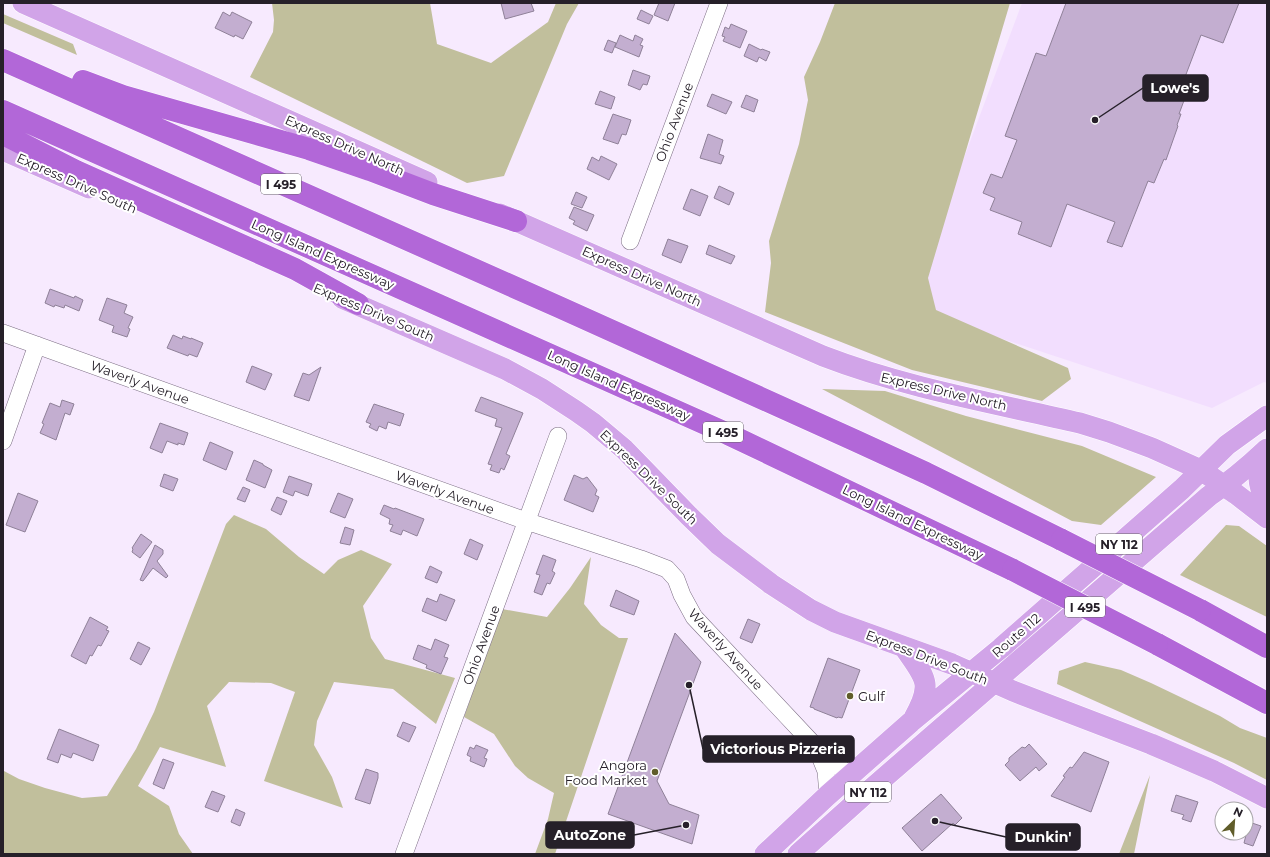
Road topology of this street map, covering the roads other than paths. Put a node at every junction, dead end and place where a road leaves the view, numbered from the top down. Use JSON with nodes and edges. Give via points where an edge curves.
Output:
{"nodes":[{"id":1,"x":23,"y":3,"type":"edge"},
{"id":2,"x":720,"y":3,"type":"edge"},
{"id":3,"x":3,"y":52,"type":"edge"},
{"id":4,"x":3,"y":60,"type":"edge"},
{"id":5,"x":3,"y":111,"type":"edge"},
{"id":6,"x":3,"y":134,"type":"edge"},
{"id":7,"x":3,"y":150,"type":"edge"},
{"id":8,"x":516,"y":221,"type":"junction"},
{"id":9,"x":630,"y":241,"type":"dead end"},
{"id":10,"x":358,"y":304,"type":"junction"},
{"id":11,"x":3,"y":332,"type":"edge"},
{"id":12,"x":37,"y":345,"type":"junction"},
{"id":13,"x":1267,"y":416,"type":"edge"},
{"id":14,"x":558,"y":436,"type":"dead end"},
{"id":15,"x":3,"y":441,"type":"edge"},
{"id":16,"x":1267,"y":449,"type":"edge"},
{"id":17,"x":1267,"y":454,"type":"edge"},
{"id":18,"x":1201,"y":470,"type":"junction"},
{"id":19,"x":1223,"y":486,"type":"junction"},
{"id":20,"x":1267,"y":506,"type":"edge"},
{"id":21,"x":1267,"y":518,"type":"edge"},
{"id":22,"x":526,"y":521,"type":"junction"},
{"id":23,"x":1267,"y":646,"type":"edge"},
{"id":24,"x":904,"y":647,"type":"junction"},
{"id":25,"x":971,"y":673,"type":"junction"},
{"id":26,"x":993,"y":683,"type":"junction"},
{"id":27,"x":1267,"y":703,"type":"edge"},
{"id":28,"x":911,"y":722,"type":"junction"},
{"id":29,"x":816,"y":747,"type":"junction"},
{"id":30,"x":849,"y":777,"type":"junction"},
{"id":31,"x":828,"y":795,"type":"junction"},
{"id":32,"x":1267,"y":798,"type":"edge"},
{"id":33,"x":805,"y":848,"type":"edge"},
{"id":34,"x":404,"y":854,"type":"edge"},
{"id":35,"x":765,"y":854,"type":"edge"}],
"edges":[{"from":1,"to":8,"type":"main road","name":"Express Drive North"},
{"from":2,"to":9,"type":"street","name":"Ohio Avenue"},
{"from":3,"to":8,"type":"highway","via":[[123,96],[309,149]]},
{"from":4,"to":23,"type":"highway","number":"I 495","bridge":true,"via":[[854,440],[1062,540]]},
{"from":5,"to":27,"type":"highway","name":"Long Island Expressway","number":"I 495","bridge":true,"via":[[728,434],[1013,570]]},
{"from":6,"to":10,"type":"highway","via":[[83,174],[295,269]]},
{"from":7,"to":10,"type":"main road","name":"Express Drive South","via":[[292,278]]},
{"from":8,"to":18,"type":"main road","name":"Express Drive North","via":[[848,366],[901,382],[1095,428],[1152,448]]},
{"from":10,"to":24,"type":"main road","name":"Express Drive South","via":[[524,378],[614,440],[703,530],[752,571],[810,610],[835,622]]},
{"from":11,"to":12,"type":"street","name":"Waverly Avenue"},
{"from":12,"to":15,"type":"street"},
{"from":12,"to":22,"type":"street","name":"Waverly Avenue"},
{"from":13,"to":18,"type":"main road","name":"Route 112","number":"NY 112","via":[[1227,445]]},
{"from":14,"to":22,"type":"street","name":"Ohio Avenue"},
{"from":16,"to":19,"type":"main road","name":"Route 112","number":"NY 112"},
{"from":17,"to":20,"type":"main road","via":[[1259,473],[1259,483]]},
{"from":18,"to":19,"type":"main road","name":"Express Drive North"},
{"from":18,"to":25,"type":"main road","name":"Route 112","number":"NY 112"},
{"from":19,"to":21,"type":"main road","name":"Express Drive North"},
{"from":19,"to":26,"type":"main road","name":"Route 112","number":"NY 112"},
{"from":22,"to":29,"type":"street","name":"Waverly Avenue","via":[[667,569],[676,579],[694,617]]},
{"from":22,"to":34,"type":"street","name":"Ohio Avenue"},
{"from":24,"to":25,"type":"main road","name":"Express Drive South"},
{"from":24,"to":28,"type":"main road","via":[[922,673],[926,684],[923,701]]},
{"from":25,"to":26,"type":"main road","name":"Express Drive South"},
{"from":25,"to":28,"type":"main road","name":"Route 112","number":"NY 112"},
{"from":26,"to":32,"type":"main road","name":"Express Drive South","via":[[1150,744],[1214,771]]},
{"from":26,"to":33,"type":"main road","name":"Route 112","number":"NY 112"},
{"from":28,"to":30,"type":"main road","name":"Route 112","number":"NY 112"},
{"from":29,"to":30,"type":"street","name":"Waverly Avenue"},
{"from":29,"to":31,"type":"street","name":"Waverly Avenue","via":[[826,771]]},
{"from":30,"to":31,"type":"main road","name":"Route 112","number":"NY 112"},
{"from":30,"to":33,"type":"main road","via":[[847,794]]},
{"from":31,"to":35,"type":"main road","name":"Route 112","number":"NY 112"}]}
